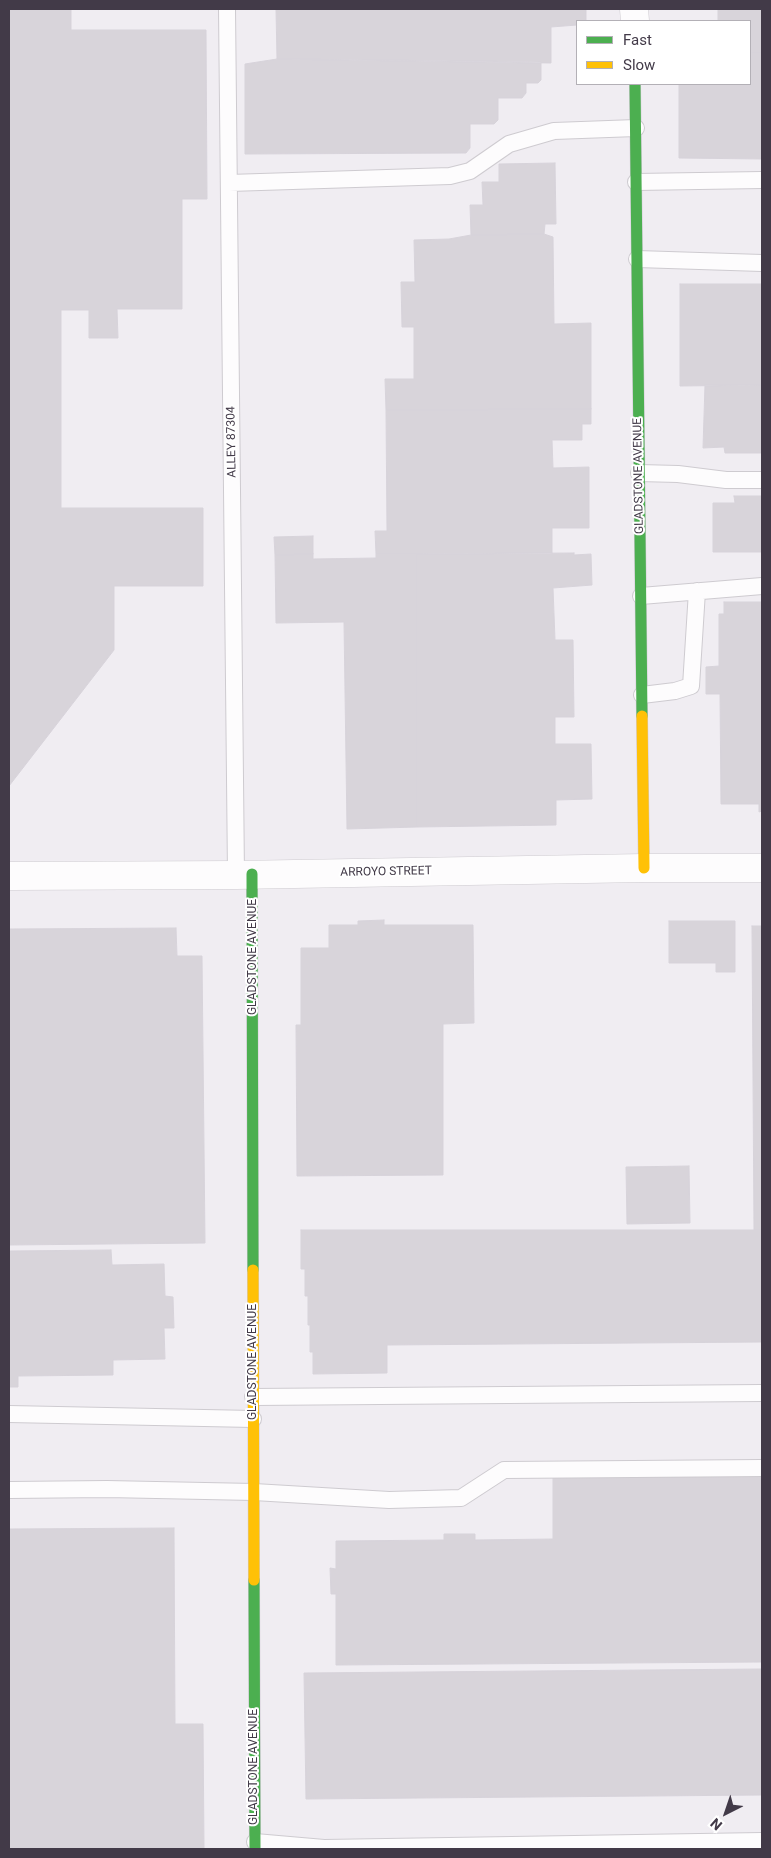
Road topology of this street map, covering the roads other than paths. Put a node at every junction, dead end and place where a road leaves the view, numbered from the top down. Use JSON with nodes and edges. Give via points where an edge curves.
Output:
{"nodes":[{"id":1,"x":227,"y":9,"type":"edge"},
{"id":2,"x":635,"y":85,"type":"edge"},
{"id":3,"x":636,"y":128,"type":"junction"},
{"id":4,"x":762,"y":180,"type":"edge"},
{"id":5,"x":636,"y":182,"type":"junction"},
{"id":6,"x":229,"y":183,"type":"junction"},
{"id":7,"x":637,"y":259,"type":"junction"},
{"id":8,"x":762,"y":263,"type":"edge"},
{"id":9,"x":639,"y":473,"type":"junction"},
{"id":10,"x":762,"y":480,"type":"edge"},
{"id":11,"x":762,"y":586,"type":"edge"},
{"id":12,"x":697,"y":591,"type":"junction"},
{"id":13,"x":641,"y":596,"type":"junction"},
{"id":14,"x":642,"y":695,"type":"junction"},
{"id":15,"x":644,"y":868,"type":"junction"},
{"id":16,"x":762,"y":868,"type":"edge"},
{"id":17,"x":244,"y":874,"type":"junction"},
{"id":18,"x":9,"y":876,"type":"edge"},
{"id":19,"x":762,"y":1392,"type":"edge"},
{"id":20,"x":253,"y":1397,"type":"junction"},
{"id":21,"x":9,"y":1414,"type":"edge"},
{"id":22,"x":253,"y":1419,"type":"junction"},
{"id":23,"x":762,"y":1468,"type":"edge"},
{"id":24,"x":9,"y":1490,"type":"edge"},
{"id":25,"x":254,"y":1492,"type":"junction"},
{"id":26,"x":762,"y":1841,"type":"edge"},
{"id":27,"x":255,"y":1846,"type":"edge"}],
"edges":[{"from":1,"to":6,"type":"lane","name":"ALLEY 87304"},
{"from":2,"to":3,"type":"street","name":"GLADSTONE AVENUE"},
{"from":3,"to":5,"type":"street","name":"GLADSTONE AVENUE"},
{"from":3,"to":6,"type":"lane","via":[[554,131],[509,144],[470,171],[450,176]]},
{"from":4,"to":5,"type":"lane"},
{"from":5,"to":7,"type":"street","name":"GLADSTONE AVENUE"},
{"from":6,"to":17,"type":"lane","name":"ALLEY 87304"},
{"from":7,"to":8,"type":"lane"},
{"from":7,"to":9,"type":"street","name":"GLADSTONE AVENUE"},
{"from":9,"to":10,"type":"lane"},
{"from":9,"to":13,"type":"street","name":"GLADSTONE AVENUE"},
{"from":11,"to":12,"type":"lane"},
{"from":12,"to":13,"type":"lane"},
{"from":12,"to":14,"type":"lane","via":[[692,686]]},
{"from":13,"to":14,"type":"street","name":"GLADSTONE AVENUE"},
{"from":14,"to":15,"type":"street","name":"GLADSTONE AVENUE"},
{"from":15,"to":16,"type":"street","name":"ARROYO STREET"},
{"from":15,"to":17,"type":"street","name":"ARROYO STREET"},
{"from":17,"to":18,"type":"street","name":"ARROYO STREET"},
{"from":17,"to":20,"type":"street","name":"GLADSTONE AVENUE"},
{"from":19,"to":20,"type":"lane"},
{"from":20,"to":22,"type":"street","name":"GLADSTONE AVENUE"},
{"from":21,"to":22,"type":"lane"},
{"from":22,"to":25,"type":"street","name":"GLADSTONE AVENUE"},
{"from":23,"to":25,"type":"lane","via":[[504,1470],[461,1498],[389,1500]]},
{"from":24,"to":25,"type":"lane"},
{"from":25,"to":27,"type":"street","name":"GLADSTONE AVENUE"},
{"from":26,"to":27,"type":"lane","via":[[324,1848]]}]}
